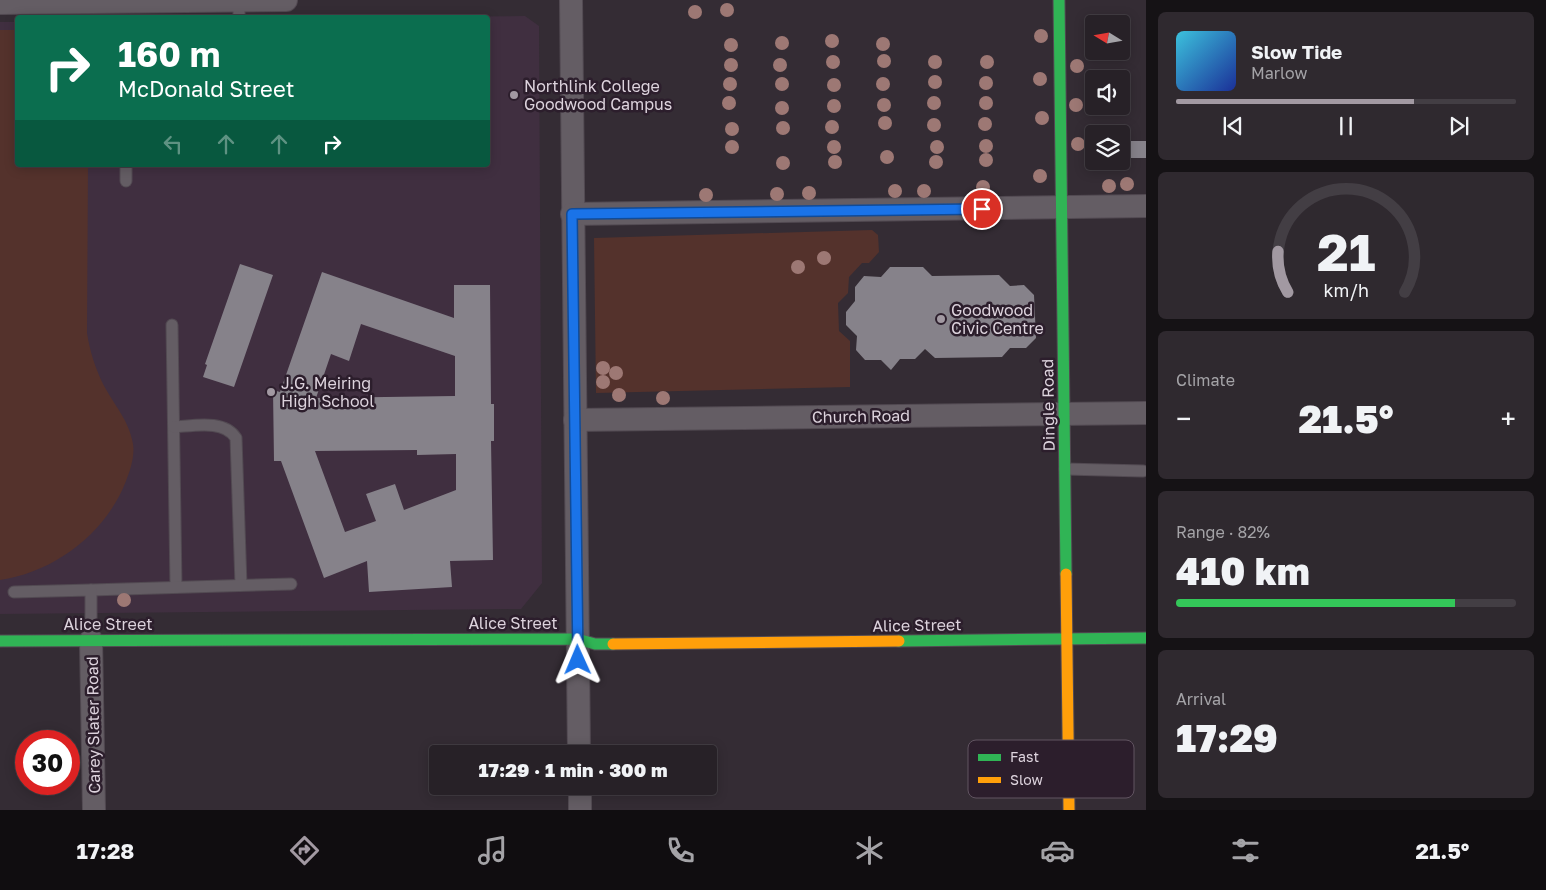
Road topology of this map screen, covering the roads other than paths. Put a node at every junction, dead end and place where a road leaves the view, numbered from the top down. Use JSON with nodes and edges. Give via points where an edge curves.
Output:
{"nodes":[{"id":1,"x":239,"y":0,"type":"edge"},
{"id":2,"x":286,"y":0,"type":"edge"},
{"id":3,"x":571,"y":0,"type":"edge"},
{"id":4,"x":1059,"y":0,"type":"edge"},
{"id":5,"x":82,"y":1,"type":"edge"},
{"id":6,"x":0,"y":3,"type":"edge"},
{"id":7,"x":239,"y":15,"type":"edge"},
{"id":8,"x":126,"y":167,"type":"edge"},
{"id":9,"x":126,"y":181,"type":"dead end"},
{"id":10,"x":1146,"y":206,"type":"edge"},
{"id":11,"x":1062,"y":208,"type":"junction"},
{"id":12,"x":572,"y":214,"type":"junction"},
{"id":13,"x":172,"y":325,"type":"dead end"},
{"id":14,"x":1065,"y":413,"type":"junction"},
{"id":15,"x":1146,"y":413,"type":"edge"},
{"id":16,"x":575,"y":420,"type":"junction"},
{"id":17,"x":174,"y":427,"type":"junction"},
{"id":18,"x":1065,"y":469,"type":"junction"},
{"id":19,"x":1143,"y":471,"type":"dead end"},
{"id":20,"x":291,"y":584,"type":"dead end"},
{"id":21,"x":241,"y":585,"type":"junction"},
{"id":22,"x":176,"y":587,"type":"junction"},
{"id":23,"x":91,"y":590,"type":"junction"},
{"id":24,"x":14,"y":592,"type":"dead end"},
{"id":25,"x":577,"y":638,"type":"junction"},
{"id":26,"x":1067,"y":638,"type":"junction"},
{"id":27,"x":1146,"y":638,"type":"edge"},
{"id":28,"x":91,"y":640,"type":"junction"},
{"id":29,"x":0,"y":641,"type":"edge"},
{"id":30,"x":1068,"y":740,"type":"edge"},
{"id":31,"x":579,"y":745,"type":"edge"},
{"id":32,"x":580,"y":795,"type":"edge"},
{"id":33,"x":94,"y":810,"type":"edge"},
{"id":34,"x":580,"y":810,"type":"edge"}],
"edges":[{"from":1,"to":2,"type":"street"},
{"from":1,"to":5,"type":"street"},
{"from":1,"to":7,"type":"lane"},
{"from":3,"to":12,"type":"street"},
{"from":4,"to":11,"type":"street","name":"Dingle Road"},
{"from":5,"to":6,"type":"street"},
{"from":8,"to":9,"type":"lane"},
{"from":10,"to":11,"type":"street"},
{"from":11,"to":12,"type":"street"},
{"from":11,"to":14,"type":"street","name":"Dingle Road"},
{"from":12,"to":16,"type":"street"},
{"from":13,"to":17,"type":"lane"},
{"from":14,"to":15,"type":"street","name":"Church Road"},
{"from":14,"to":16,"type":"street","name":"Church Road"},
{"from":14,"to":18,"type":"street","name":"Dingle Road"},
{"from":16,"to":25,"type":"street"},
{"from":17,"to":21,"type":"lane","via":[[221,426],[236,438]]},
{"from":17,"to":22,"type":"lane"},
{"from":18,"to":19,"type":"lane"},
{"from":18,"to":26,"type":"street","name":"Dingle Road"},
{"from":20,"to":21,"type":"lane"},
{"from":21,"to":22,"type":"lane"},
{"from":22,"to":23,"type":"lane"},
{"from":23,"to":24,"type":"lane"},
{"from":23,"to":28,"type":"lane"},
{"from":25,"to":26,"type":"street","name":"Alice Street","via":[[595,644],[646,645]]},
{"from":25,"to":28,"type":"street","name":"Alice Street"},
{"from":25,"to":31,"type":"street"},
{"from":26,"to":27,"type":"street","name":"Alice Street"},
{"from":26,"to":30,"type":"street","name":"Dingle Road"},
{"from":28,"to":29,"type":"street","name":"Alice Street"},
{"from":28,"to":33,"type":"street","name":"Carey Slater Road"},
{"from":32,"to":34,"type":"street"}]}
